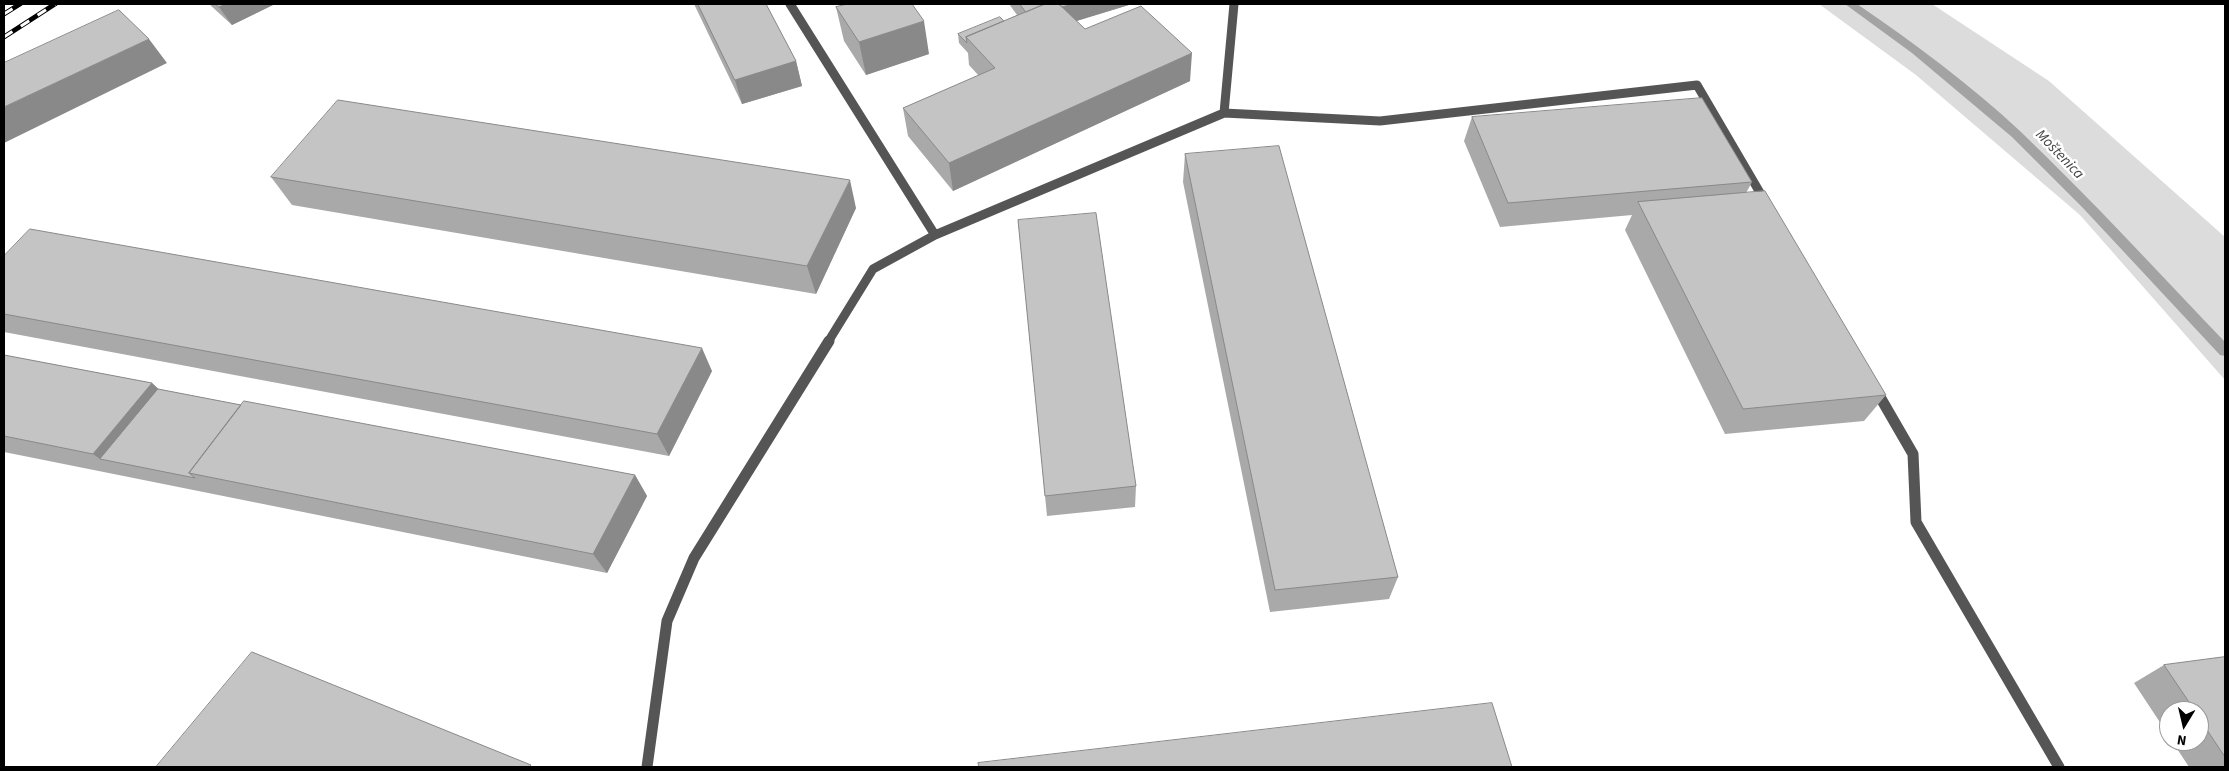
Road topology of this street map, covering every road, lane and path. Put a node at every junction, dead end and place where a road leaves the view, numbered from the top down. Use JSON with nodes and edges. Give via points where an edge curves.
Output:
{"nodes":[{"id":1,"x":790,"y":4,"type":"edge"},
{"id":2,"x":1234,"y":4,"type":"edge"},
{"id":3,"x":1224,"y":113,"type":"junction"},
{"id":4,"x":1772,"y":214,"type":"edge"},
{"id":5,"x":935,"y":235,"type":"junction"},
{"id":6,"x":1868,"y":377,"type":"edge"},
{"id":7,"x":647,"y":767,"type":"edge"},
{"id":8,"x":2059,"y":767,"type":"edge"}],
"edges":[{"from":1,"to":5,"type":"lane"},
{"from":2,"to":3,"type":"lane"},
{"from":3,"to":4,"type":"lane","via":[[1380,121],[1697,85]]},
{"from":3,"to":5,"type":"lane"},
{"from":5,"to":7,"type":"lane","via":[[873,270],[694,558],[667,621]]},
{"from":6,"to":8,"type":"lane","via":[[1913,454],[1916,522]]}]}
